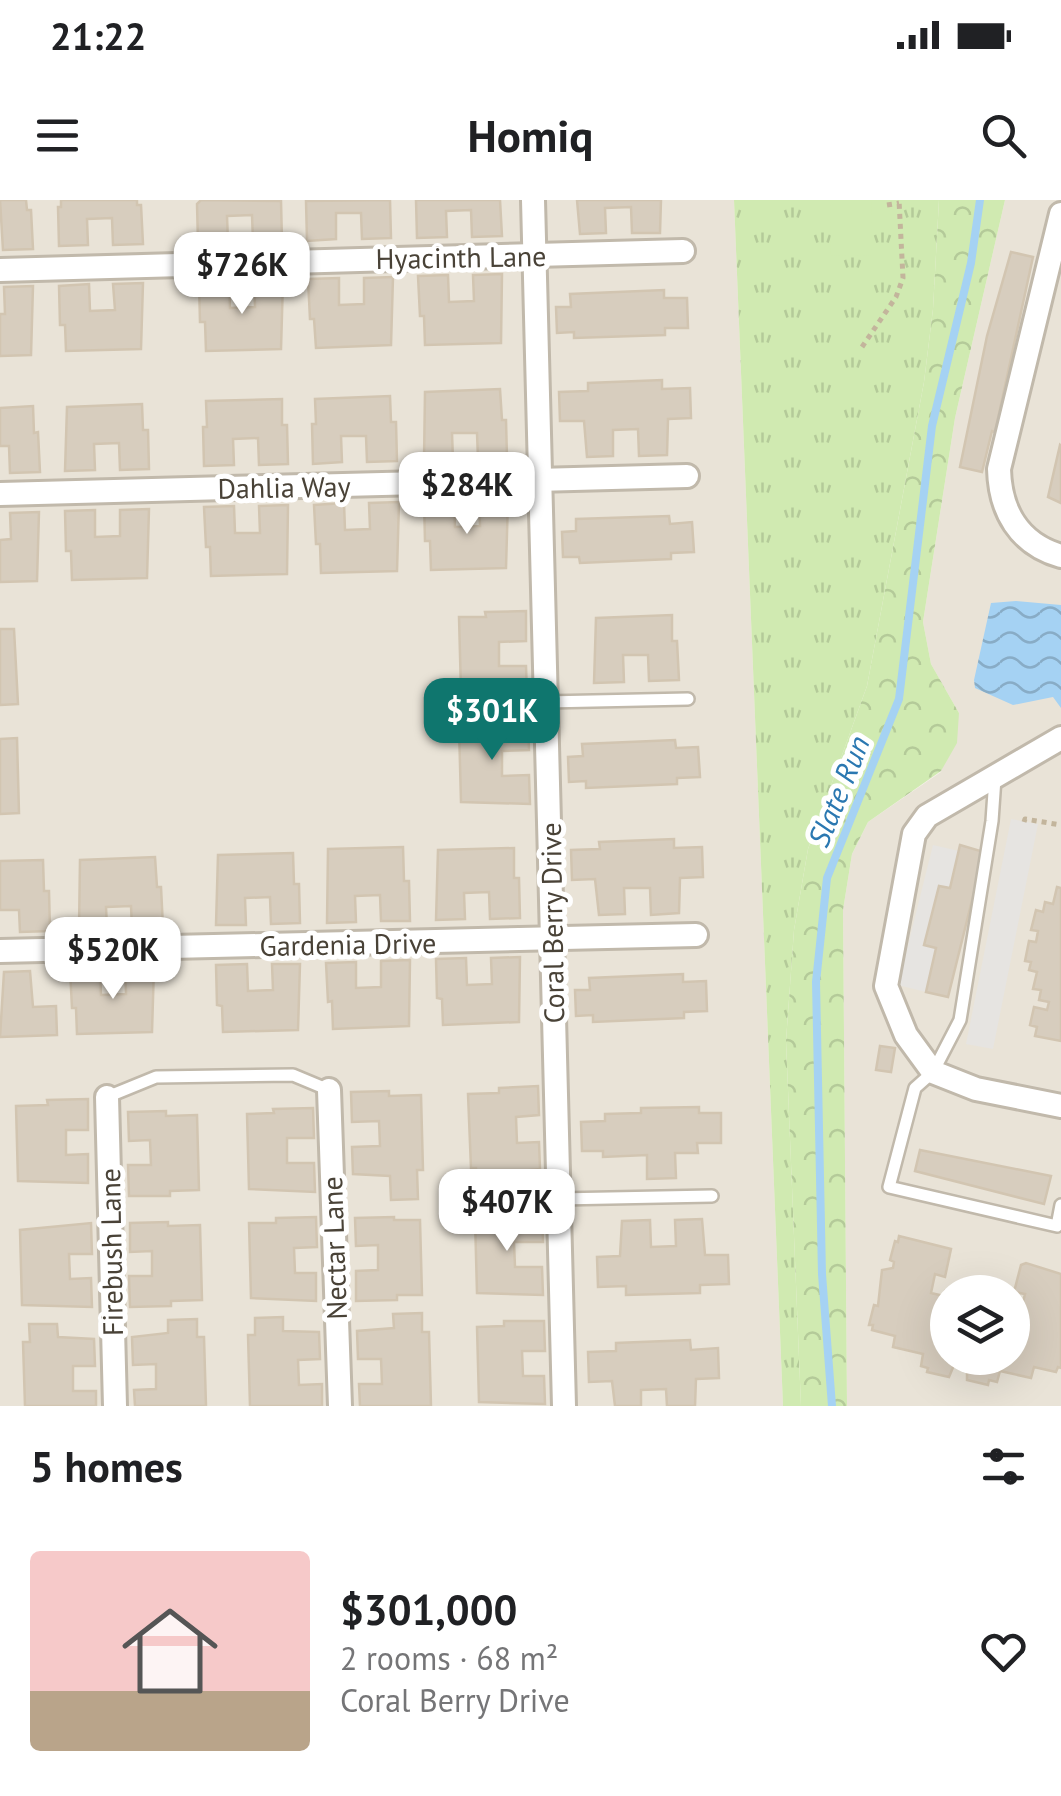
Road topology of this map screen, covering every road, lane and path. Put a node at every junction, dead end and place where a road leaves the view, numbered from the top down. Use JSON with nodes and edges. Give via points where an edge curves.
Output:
{"nodes":[{"id":1,"x":533,"y":200,"type":"edge"},
{"id":2,"x":899,"y":202,"type":"edge"},
{"id":3,"x":887,"y":205,"type":"dead end"},
{"id":4,"x":1061,"y":214,"type":"edge"},
{"id":5,"x":682,"y":251,"type":"dead end"},
{"id":6,"x":535,"y":256,"type":"junction"},
{"id":7,"x":0,"y":270,"type":"edge"},
{"id":8,"x":862,"y":347,"type":"dead end"},
{"id":9,"x":688,"y":476,"type":"dead end"},
{"id":10,"x":540,"y":480,"type":"junction"},
{"id":11,"x":0,"y":494,"type":"edge"},
{"id":12,"x":1061,"y":556,"type":"edge"},
{"id":13,"x":688,"y":699,"type":"dead end"},
{"id":14,"x":546,"y":702,"type":"junction"},
{"id":15,"x":1056,"y":741,"type":"edge"},
{"id":16,"x":994,"y":778,"type":"junction"},
{"id":17,"x":1024,"y":822,"type":"dead end"},
{"id":18,"x":1061,"y":826,"type":"edge"},
{"id":19,"x":696,"y":935,"type":"dead end"},
{"id":20,"x":552,"y":939,"type":"junction"},
{"id":21,"x":0,"y":951,"type":"edge"},
{"id":22,"x":933,"y":1072,"type":"junction"},
{"id":23,"x":329,"y":1090,"type":"joint"},
{"id":24,"x":107,"y":1097,"type":"joint"},
{"id":25,"x":1061,"y":1106,"type":"edge"},
{"id":26,"x":712,"y":1196,"type":"dead end"},
{"id":27,"x":559,"y":1199,"type":"junction"},
{"id":28,"x":1061,"y":1206,"type":"edge"},
{"id":29,"x":115,"y":1406,"type":"edge"},
{"id":30,"x":340,"y":1406,"type":"edge"},
{"id":31,"x":564,"y":1406,"type":"edge"}],
"edges":[{"from":1,"to":6,"type":"street","name":"Coral Berry Drive"},
{"from":2,"to":3,"type":"path"},
{"from":2,"to":8,"type":"path","via":[[904,278]]},
{"from":4,"to":12,"type":"street","via":[[999,469],[1009,518],[1031,542]]},
{"from":5,"to":6,"type":"street","name":"Hyacinth Lane"},
{"from":6,"to":7,"type":"street","name":"Hyacinth Lane"},
{"from":6,"to":10,"type":"street","name":"Coral Berry Drive"},
{"from":9,"to":10,"type":"street","name":"Dahlia Way"},
{"from":10,"to":11,"type":"street","name":"Dahlia Way"},
{"from":10,"to":14,"type":"street","name":"Coral Berry Drive"},
{"from":13,"to":14,"type":"lane"},
{"from":14,"to":20,"type":"street","name":"Coral Berry Drive"},
{"from":15,"to":16,"type":"street"},
{"from":16,"to":22,"type":"lane","via":[[960,1020]]},
{"from":16,"to":22,"type":"street","via":[[927,816],[914,834],[886,986],[906,1035]]},
{"from":17,"to":18,"type":"path"},
{"from":19,"to":20,"type":"street","name":"Gardenia Drive"},
{"from":20,"to":21,"type":"street","name":"Gardenia Drive"},
{"from":20,"to":27,"type":"street","name":"Coral Berry Drive"},
{"from":22,"to":25,"type":"street","via":[[976,1090]]},
{"from":22,"to":28,"type":"lane","via":[[915,1088],[889,1186],[1057,1226]]},
{"from":23,"to":24,"type":"lane","via":[[293,1074],[156,1076]]},
{"from":23,"to":30,"type":"street","name":"Nectar Lane"},
{"from":24,"to":29,"type":"street","name":"Firebush Lane"},
{"from":26,"to":27,"type":"lane"},
{"from":27,"to":31,"type":"street","name":"Coral Berry Drive"}]}
